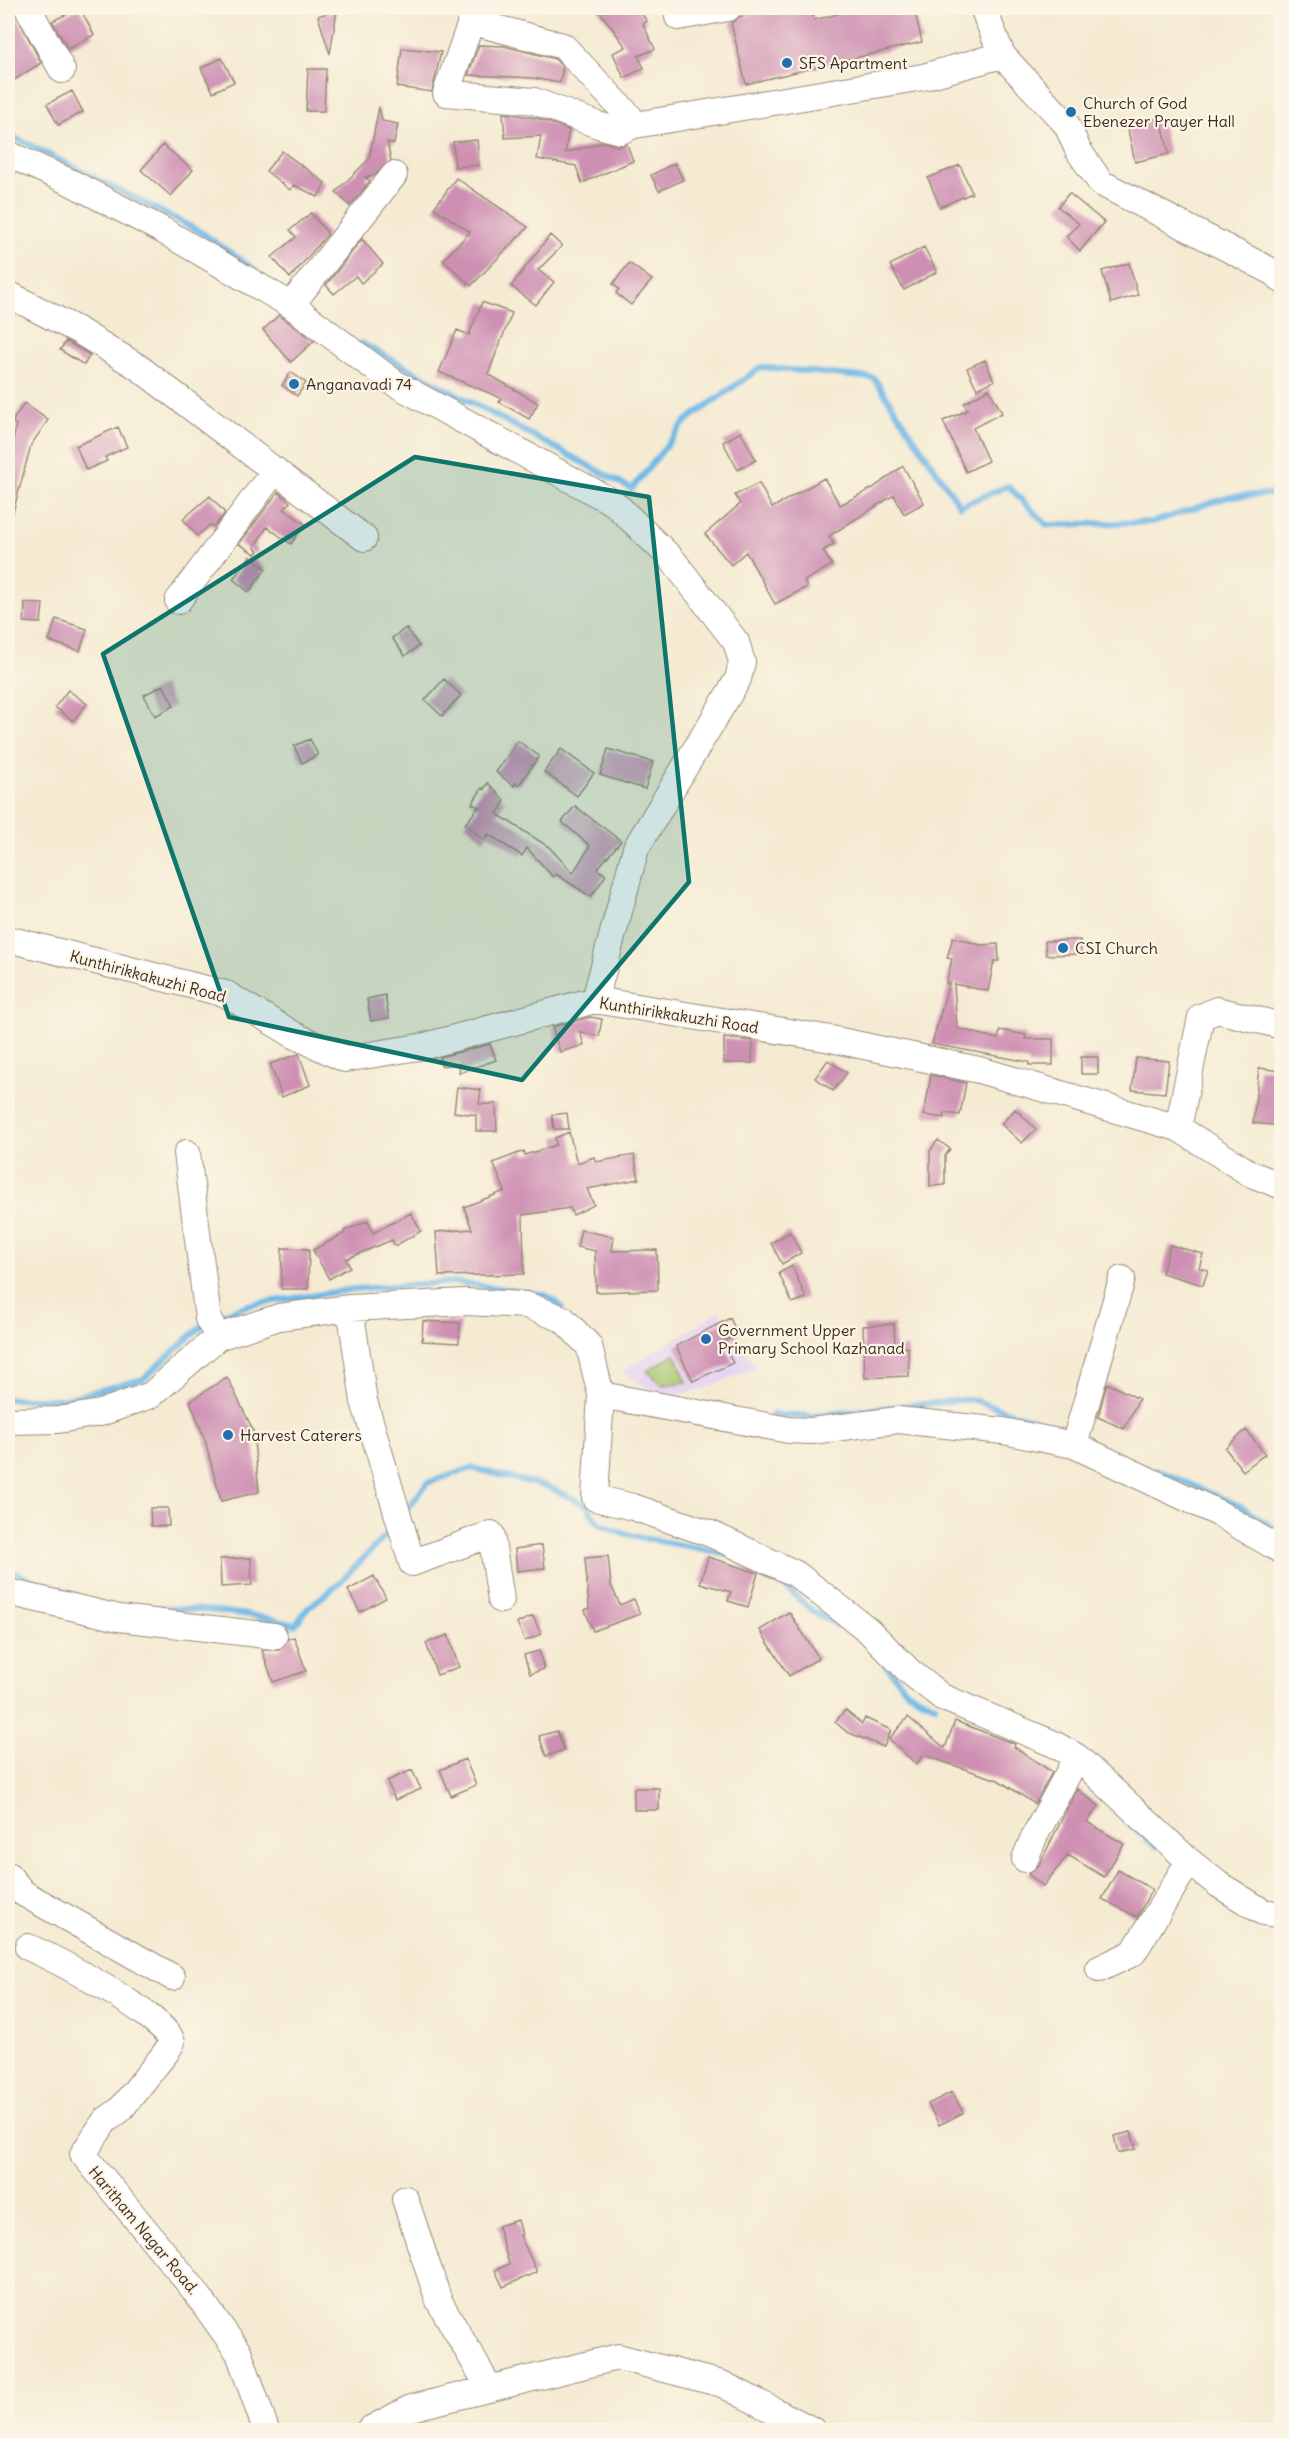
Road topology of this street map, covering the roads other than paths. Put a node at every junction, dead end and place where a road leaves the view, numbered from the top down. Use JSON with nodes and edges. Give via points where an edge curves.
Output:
{"nodes":[{"id":1,"x":28,"y":8,"type":"edge"},
{"id":2,"x":728,"y":8,"type":"edge"},
{"id":3,"x":983,"y":8,"type":"edge"},
{"id":4,"x":473,"y":14,"type":"edge"},
{"id":5,"x":678,"y":17,"type":"dead end"},
{"id":6,"x":1002,"y":55,"type":"junction"},
{"id":7,"x":62,"y":70,"type":"dead end"},
{"id":8,"x":629,"y":126,"type":"junction"},
{"id":9,"x":8,"y":154,"type":"edge"},
{"id":10,"x":394,"y":175,"type":"dead end"},
{"id":11,"x":1281,"y":280,"type":"edge"},
{"id":12,"x":8,"y":294,"type":"edge"},
{"id":13,"x":291,"y":305,"type":"junction"},
{"id":14,"x":275,"y":470,"type":"junction"},
{"id":15,"x":364,"y":538,"type":"dead end"},
{"id":16,"x":178,"y":602,"type":"dead end"},
{"id":17,"x":8,"y":939,"type":"edge"},
{"id":18,"x":595,"y":1000,"type":"junction"},
{"id":19,"x":1281,"y":1026,"type":"edge"},
{"id":20,"x":1178,"y":1128,"type":"junction"},
{"id":21,"x":187,"y":1153,"type":"dead end"},
{"id":22,"x":1281,"y":1186,"type":"edge"},
{"id":23,"x":1122,"y":1279,"type":"dead end"},
{"id":24,"x":350,"y":1308,"type":"junction"},
{"id":25,"x":218,"y":1336,"type":"junction"},
{"id":26,"x":600,"y":1388,"type":"junction"},
{"id":27,"x":8,"y":1421,"type":"edge"},
{"id":28,"x":1074,"y":1445,"type":"junction"},
{"id":29,"x":1281,"y":1551,"type":"edge"},
{"id":30,"x":8,"y":1592,"type":"edge"},
{"id":31,"x":501,"y":1600,"type":"dead end"},
{"id":32,"x":274,"y":1636,"type":"dead end"},
{"id":33,"x":1077,"y":1757,"type":"junction"},
{"id":34,"x":1025,"y":1859,"type":"dead end"},
{"id":35,"x":1189,"y":1861,"type":"junction"},
{"id":36,"x":8,"y":1875,"type":"edge"},
{"id":37,"x":1281,"y":1915,"type":"edge"},
{"id":38,"x":28,"y":1947,"type":"dead end"},
{"id":39,"x":1099,"y":1968,"type":"dead end"},
{"id":40,"x":172,"y":1977,"type":"dead end"},
{"id":41,"x":405,"y":2199,"type":"dead end"},
{"id":42,"x":490,"y":2389,"type":"junction"},
{"id":43,"x":266,"y":2430,"type":"edge"},
{"id":44,"x":369,"y":2430,"type":"edge"},
{"id":45,"x":812,"y":2430,"type":"edge"}],
"edges":[{"from":1,"to":7,"type":"street"},
{"from":2,"to":5,"type":"street"},
{"from":3,"to":6,"type":"street"},
{"from":4,"to":8,"type":"street","via":[[563,46],[629,116]]},
{"from":4,"to":8,"type":"street","via":[[446,93],[534,101],[616,130]]},
{"from":6,"to":8,"type":"street","via":[[922,77]]},
{"from":6,"to":11,"type":"street","via":[[1067,126],[1101,183],[1275,273]]},
{"from":9,"to":13,"type":"street","via":[[162,230]]},
{"from":10,"to":13,"type":"street"},
{"from":12,"to":14,"type":"street","via":[[138,367]]},
{"from":13,"to":18,"type":"street","via":[[396,384],[614,503],[671,558],[736,642],[742,662],[738,679],[636,848]]},
{"from":14,"to":15,"type":"street"},
{"from":14,"to":16,"type":"street"},
{"from":17,"to":18,"type":"street","name":"Kunthirikkakuzhi Road","via":[[226,994],[294,1035],[345,1059],[425,1046]]},
{"from":18,"to":20,"type":"street","name":"Kunthirikkakuzhi Road","via":[[831,1039],[979,1070]]},
{"from":19,"to":20,"type":"street","via":[[1217,1010],[1202,1017]]},
{"from":20,"to":22,"type":"street","name":"Kunthirikkakuzhi Road","via":[[1251,1174]]},
{"from":21,"to":25,"type":"street","via":[[208,1319]]},
{"from":23,"to":28,"type":"street"},
{"from":24,"to":25,"type":"street","via":[[279,1317]]},
{"from":24,"to":26,"type":"street","via":[[465,1302],[526,1305],[563,1319],[579,1333],[589,1346]]},
{"from":24,"to":31,"type":"street","via":[[364,1401],[412,1563],[491,1534]]},
{"from":25,"to":27,"type":"street","via":[[151,1395],[100,1413],[58,1420]]},
{"from":26,"to":28,"type":"street","via":[[789,1430],[811,1431],[898,1420],[1003,1431]]},
{"from":26,"to":33,"type":"street","via":[[595,1498],[711,1534],[796,1574],[868,1630],[910,1672],[942,1696]]},
{"from":28,"to":29,"type":"street","via":[[1218,1513]]},
{"from":30,"to":32,"type":"street","via":[[119,1618]]},
{"from":33,"to":34,"type":"street"},
{"from":33,"to":35,"type":"street"},
{"from":35,"to":37,"type":"street","via":[[1263,1912]]},
{"from":35,"to":39,"type":"street","via":[[1133,1953]]},
{"from":36,"to":40,"type":"street","via":[[23,1893]]},
{"from":38,"to":43,"type":"street","name":"Haritham Nagar Road.","via":[[149,2015],[170,2034],[172,2042],[167,2051],[120,2110],[105,2121],[83,2154],[192,2287],[239,2353]]},
{"from":41,"to":42,"type":"street","via":[[439,2301]]},
{"from":42,"to":44,"type":"street","via":[[411,2408]]},
{"from":42,"to":45,"type":"street","via":[[618,2357],[722,2384]]}]}
